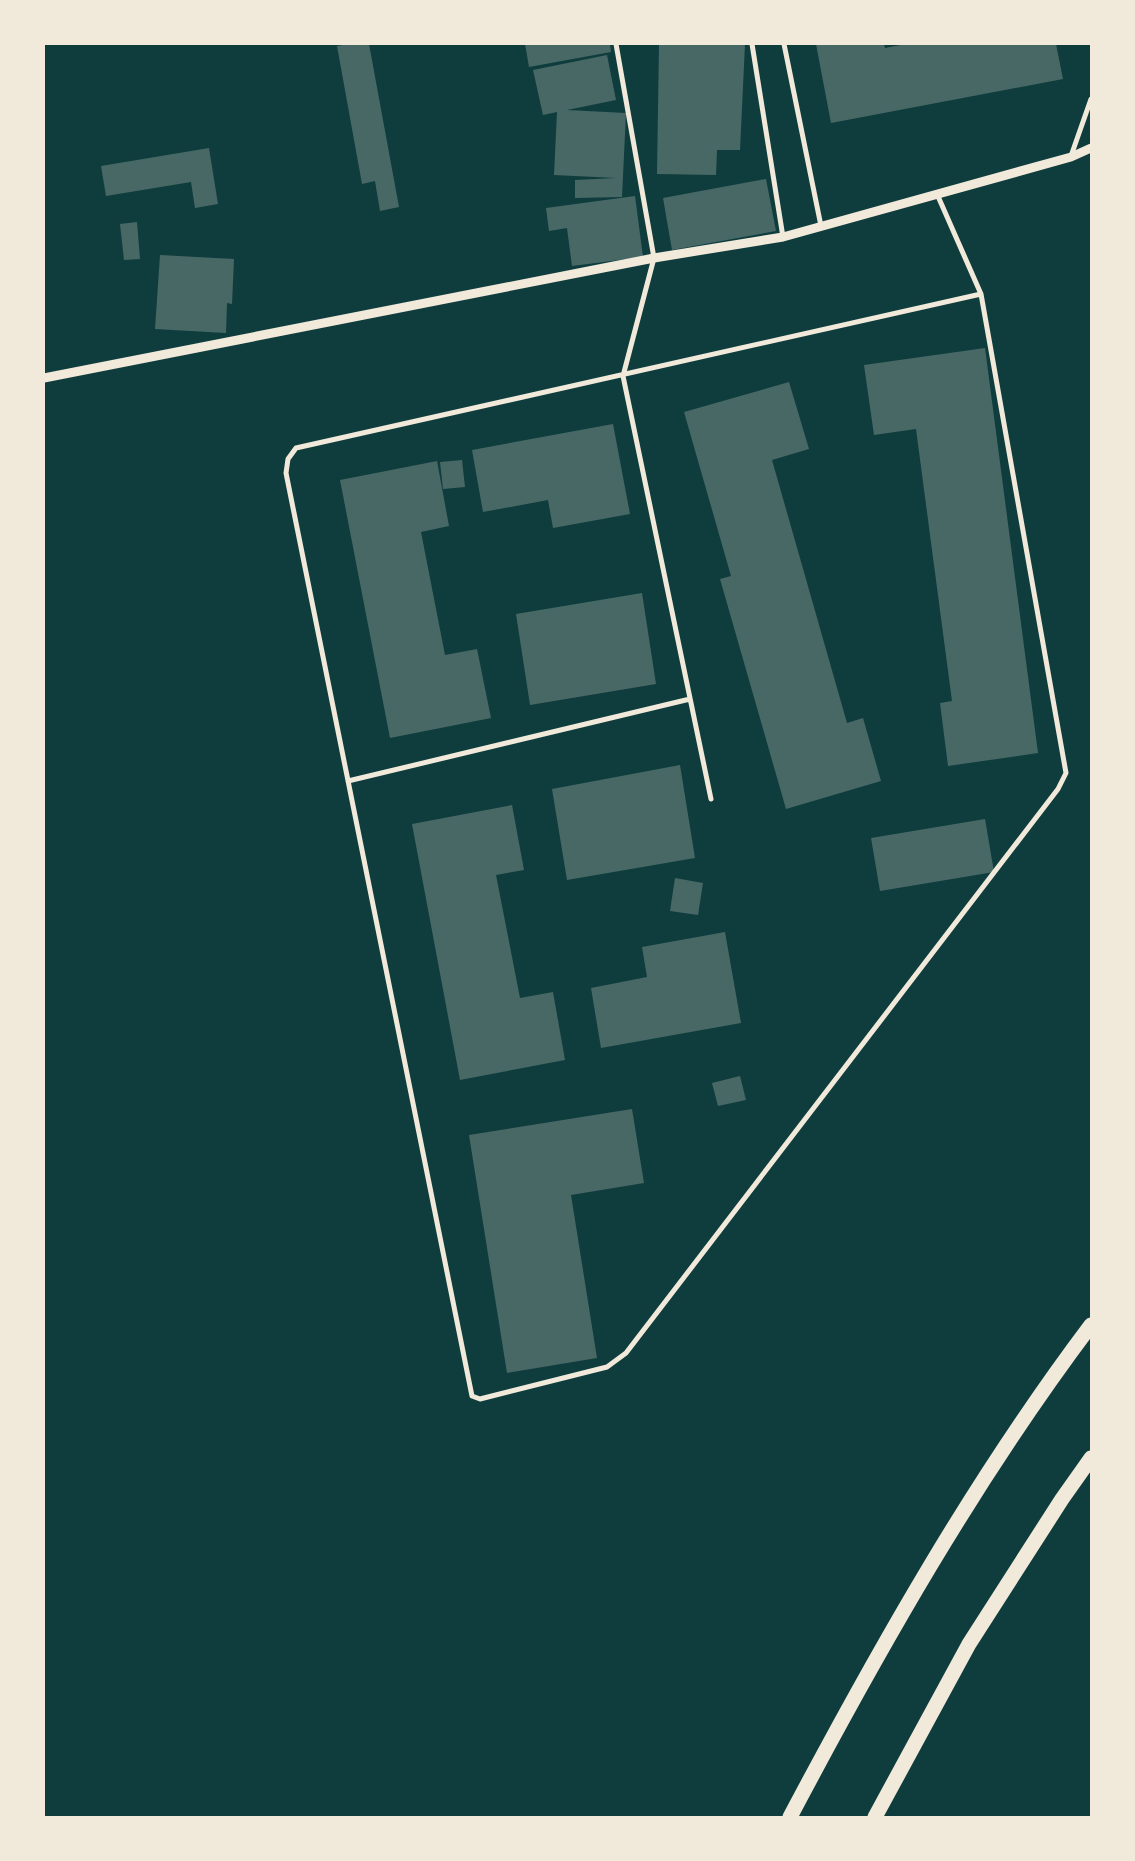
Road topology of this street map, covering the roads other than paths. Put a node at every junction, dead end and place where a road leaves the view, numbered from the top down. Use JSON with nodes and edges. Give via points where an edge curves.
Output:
{"nodes":[{"id":1,"x":616,"y":44,"type":"edge"},
{"id":2,"x":752,"y":44,"type":"edge"},
{"id":3,"x":784,"y":44,"type":"edge"},
{"id":4,"x":1091,"y":100,"type":"edge"},
{"id":5,"x":1091,"y":148,"type":"edge"},
{"id":6,"x":1071,"y":157,"type":"junction"},
{"id":7,"x":937,"y":194,"type":"junction"},
{"id":8,"x":821,"y":226,"type":"junction"},
{"id":9,"x":783,"y":237,"type":"junction"},
{"id":10,"x":654,"y":258,"type":"junction"},
{"id":11,"x":981,"y":294,"type":"junction"},
{"id":12,"x":623,"y":376,"type":"junction"},
{"id":13,"x":44,"y":378,"type":"edge"},
{"id":14,"x":690,"y":699,"type":"junction"},
{"id":15,"x":348,"y":781,"type":"junction"},
{"id":16,"x":711,"y":799,"type":"dead end"},
{"id":17,"x":1091,"y":1325,"type":"edge"},
{"id":18,"x":1091,"y":1458,"type":"edge"},
{"id":19,"x":790,"y":1817,"type":"edge"},
{"id":20,"x":875,"y":1817,"type":"edge"}],
"edges":[{"from":1,"to":10,"type":"street"},
{"from":2,"to":9,"type":"street"},
{"from":3,"to":8,"type":"street"},
{"from":4,"to":6,"type":"street"},
{"from":5,"to":6,"type":"street"},
{"from":6,"to":7,"type":"street"},
{"from":7,"to":8,"type":"street"},
{"from":7,"to":11,"type":"street"},
{"from":8,"to":9,"type":"street"},
{"from":9,"to":10,"type":"street"},
{"from":10,"to":12,"type":"street"},
{"from":10,"to":13,"type":"street"},
{"from":11,"to":12,"type":"street"},
{"from":11,"to":15,"type":"street","via":[[1066,773],[1058,789],[626,1353],[607,1367],[480,1399],[472,1396]]},
{"from":12,"to":14,"type":"street"},
{"from":12,"to":15,"type":"street","via":[[296,448],[288,459],[286,473]]},
{"from":14,"to":15,"type":"street"},
{"from":14,"to":16,"type":"street"},
{"from":17,"to":19,"type":"highway","via":[[954,1526],[867,1671]]},
{"from":18,"to":20,"type":"highway","via":[[969,1644]]}]}
